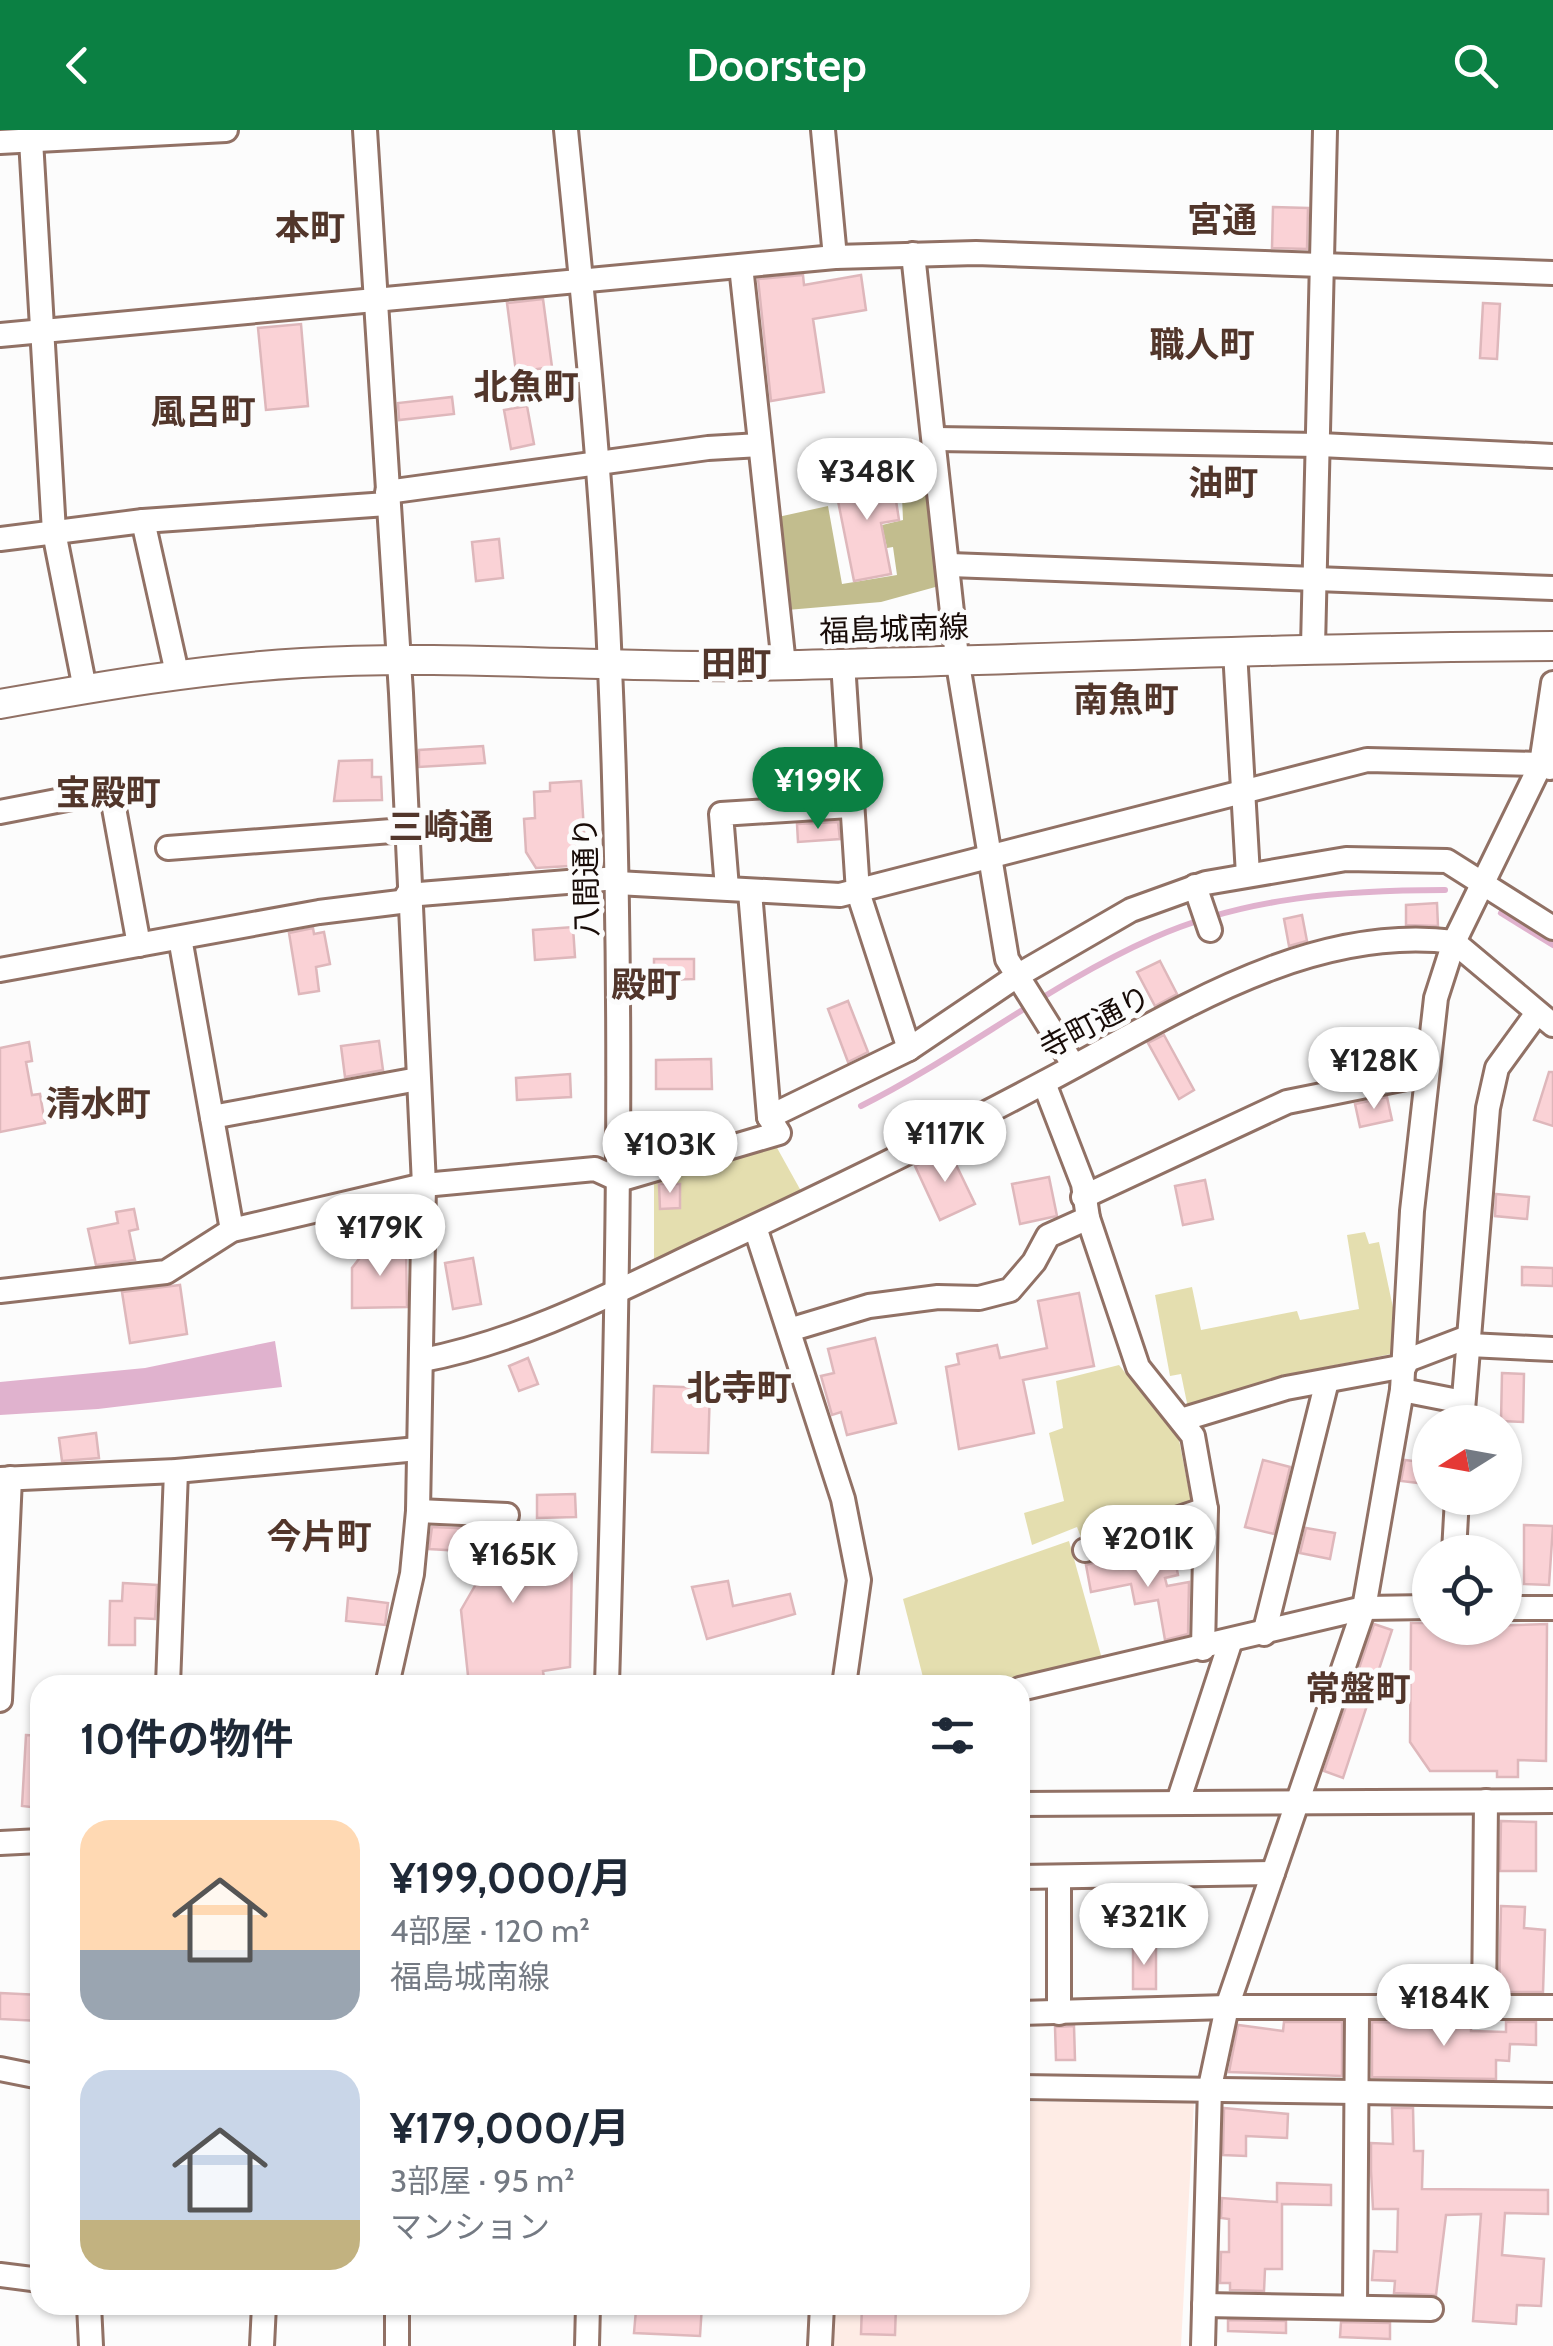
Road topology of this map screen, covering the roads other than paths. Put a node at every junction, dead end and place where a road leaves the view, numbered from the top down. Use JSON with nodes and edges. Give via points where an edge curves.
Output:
{"nodes":[{"id":1,"x":226,"y":130,"type":"edge"},
{"id":2,"x":364,"y":130,"type":"edge"},
{"id":3,"x":566,"y":130,"type":"edge"},
{"id":4,"x":823,"y":130,"type":"edge"},
{"id":5,"x":1325,"y":130,"type":"edge"},
{"id":6,"x":31,"y":140,"type":"junction"},
{"id":7,"x":0,"y":142,"type":"edge"},
{"id":8,"x":913,"y":254,"type":"junction"},
{"id":9,"x":835,"y":257,"type":"junction"},
{"id":10,"x":1322,"y":265,"type":"junction"},
{"id":11,"x":741,"y":266,"type":"junction"},
{"id":12,"x":1553,"y":273,"type":"edge"},
{"id":13,"x":582,"y":281,"type":"junction"},
{"id":14,"x":375,"y":301,"type":"junction"},
{"id":15,"x":41,"y":333,"type":"junction"},
{"id":16,"x":0,"y":335,"type":"edge"},
{"id":17,"x":936,"y":440,"type":"junction"},
{"id":18,"x":760,"y":445,"type":"junction"},
{"id":19,"x":1320,"y":445,"type":"junction"},
{"id":20,"x":1553,"y":456,"type":"edge"},
{"id":21,"x":599,"y":464,"type":"junction"},
{"id":22,"x":387,"y":498,"type":"junction"},
{"id":23,"x":143,"y":522,"type":"junction"},
{"id":24,"x":54,"y":532,"type":"junction"},
{"id":25,"x":0,"y":540,"type":"edge"},
{"id":26,"x":950,"y":565,"type":"junction"},
{"id":27,"x":1314,"y":582,"type":"junction"},
{"id":28,"x":1553,"y":588,"type":"edge"},
{"id":29,"x":1553,"y":646,"type":"edge"},
{"id":30,"x":1312,"y":647,"type":"junction"},
{"id":31,"x":1234,"y":651,"type":"junction"},
{"id":32,"x":958,"y":658,"type":"junction"},
{"id":33,"x":396,"y":661,"type":"junction"},
{"id":34,"x":842,"y":663,"type":"junction"},
{"id":35,"x":784,"y":665,"type":"junction"},
{"id":36,"x":610,"y":668,"type":"junction"},
{"id":37,"x":177,"y":673,"type":"junction"},
{"id":38,"x":1553,"y":683,"type":"edge"},
{"id":39,"x":85,"y":688,"type":"junction"},
{"id":40,"x":0,"y":704,"type":"edge"},
{"id":41,"x":1547,"y":767,"type":"edge"},
{"id":42,"x":1242,"y":794,"type":"junction"},
{"id":43,"x":850,"y":806,"type":"junction"},
{"id":44,"x":0,"y":812,"type":"edge"},
{"id":45,"x":405,"y":830,"type":"junction"},
{"id":46,"x":168,"y":848,"type":"dead end"},
{"id":47,"x":988,"y":857,"type":"junction"},
{"id":48,"x":1248,"y":875,"type":"junction"},
{"id":49,"x":617,"y":880,"type":"junction"},
{"id":50,"x":1484,"y":881,"type":"junction"},
{"id":51,"x":1195,"y":886,"type":"junction"},
{"id":52,"x":738,"y":890,"type":"junction"},
{"id":53,"x":858,"y":892,"type":"junction"},
{"id":54,"x":408,"y":898,"type":"junction"},
{"id":55,"x":1207,"y":921,"type":"dead end"},
{"id":56,"x":1553,"y":928,"type":"edge"},
{"id":57,"x":180,"y":938,"type":"junction"},
{"id":58,"x":1454,"y":942,"type":"junction"},
{"id":59,"x":139,"y":945,"type":"junction"},
{"id":60,"x":0,"y":970,"type":"edge"},
{"id":61,"x":1021,"y":980,"type":"junction"},
{"id":62,"x":1545,"y":1019,"type":"edge"},
{"id":63,"x":909,"y":1049,"type":"junction"},
{"id":64,"x":1074,"y":1066,"type":"junction"},
{"id":65,"x":1426,"y":1074,"type":"junction"},
{"id":66,"x":418,"y":1079,"type":"junction"},
{"id":67,"x":1044,"y":1083,"type":"junction"},
{"id":68,"x":212,"y":1117,"type":"junction"},
{"id":69,"x":769,"y":1117,"type":"junction"},
{"id":70,"x":619,"y":1180,"type":"junction"},
{"id":71,"x":424,"y":1185,"type":"junction"},
{"id":72,"x":1086,"y":1208,"type":"junction"},
{"id":73,"x":754,"y":1227,"type":"junction"},
{"id":74,"x":232,"y":1230,"type":"junction"},
{"id":75,"x":0,"y":1290,"type":"edge"},
{"id":76,"x":618,"y":1291,"type":"junction"},
{"id":77,"x":789,"y":1330,"type":"junction"},
{"id":78,"x":1468,"y":1341,"type":"junction"},
{"id":79,"x":1553,"y":1349,"type":"edge"},
{"id":80,"x":423,"y":1360,"type":"junction"},
{"id":81,"x":1405,"y":1363,"type":"junction"},
{"id":82,"x":1327,"y":1381,"type":"junction"},
{"id":83,"x":1402,"y":1390,"type":"junction"},
{"id":84,"x":1444,"y":1405,"type":"edge"},
{"id":85,"x":1463,"y":1405,"type":"edge"},
{"id":86,"x":1181,"y":1420,"type":"junction"},
{"id":87,"x":418,"y":1449,"type":"junction"},
{"id":88,"x":176,"y":1471,"type":"junction"},
{"id":89,"x":5,"y":1479,"type":"edge"},
{"id":90,"x":1206,"y":1509,"type":"junction"},
{"id":91,"x":418,"y":1510,"type":"junction"},
{"id":92,"x":507,"y":1515,"type":"dead end"},
{"id":93,"x":1085,"y":1550,"type":"dead end"},
{"id":94,"x":1412,"y":1607,"type":"edge"},
{"id":95,"x":1364,"y":1608,"type":"junction"},
{"id":96,"x":1522,"y":1608,"type":"edge"},
{"id":97,"x":1553,"y":1608,"type":"edge"},
{"id":98,"x":1264,"y":1634,"type":"junction"},
{"id":99,"x":1230,"y":1642,"type":"junction"},
{"id":100,"x":1203,"y":1649,"type":"junction"},
{"id":101,"x":168,"y":1675,"type":"edge"},
{"id":102,"x":388,"y":1675,"type":"edge"},
{"id":103,"x":607,"y":1675,"type":"edge"},
{"id":104,"x":845,"y":1675,"type":"edge"},
{"id":105,"x":1030,"y":1688,"type":"edge"},
{"id":106,"x":0,"y":1700,"type":"edge"},
{"id":107,"x":1486,"y":1800,"type":"junction"},
{"id":108,"x":1553,"y":1801,"type":"edge"},
{"id":109,"x":1178,"y":1802,"type":"junction"},
{"id":110,"x":1299,"y":1802,"type":"junction"},
{"id":111,"x":1030,"y":1804,"type":"edge"},
{"id":112,"x":30,"y":1841,"type":"edge"},
{"id":113,"x":0,"y":1843,"type":"edge"},
{"id":114,"x":1274,"y":1873,"type":"junction"},
{"id":115,"x":1059,"y":1876,"type":"junction"},
{"id":116,"x":1030,"y":1877,"type":"edge"},
{"id":117,"x":1227,"y":2007,"type":"junction"},
{"id":118,"x":1484,"y":2008,"type":"junction"},
{"id":119,"x":1553,"y":2008,"type":"edge"},
{"id":120,"x":1357,"y":2010,"type":"junction"},
{"id":121,"x":1030,"y":2013,"type":"edge"},
{"id":122,"x":1058,"y":2013,"type":"junction"},
{"id":123,"x":0,"y":2069,"type":"edge"},
{"id":124,"x":30,"y":2075,"type":"edge"},
{"id":125,"x":1030,"y":2087,"type":"edge"},
{"id":126,"x":1210,"y":2087,"type":"junction"},
{"id":127,"x":1356,"y":2088,"type":"junction"},
{"id":128,"x":1553,"y":2095,"type":"edge"},
{"id":129,"x":0,"y":2275,"type":"edge"},
{"id":130,"x":30,"y":2279,"type":"edge"},
{"id":131,"x":1204,"y":2305,"type":"junction"},
{"id":132,"x":1356,"y":2306,"type":"junction"},
{"id":133,"x":1431,"y":2310,"type":"dead end"},
{"id":134,"x":90,"y":2315,"type":"edge"},
{"id":135,"x":264,"y":2315,"type":"edge"},
{"id":136,"x":397,"y":2315,"type":"edge"},
{"id":137,"x":588,"y":2315,"type":"edge"},
{"id":138,"x":822,"y":2315,"type":"edge"},
{"id":139,"x":92,"y":2346,"type":"edge"},
{"id":140,"x":262,"y":2346,"type":"edge"},
{"id":141,"x":397,"y":2346,"type":"edge"},
{"id":142,"x":587,"y":2346,"type":"edge"},
{"id":143,"x":820,"y":2346,"type":"edge"},
{"id":144,"x":1203,"y":2346,"type":"edge"}],
"edges":[{"from":1,"to":6,"type":"street"},
{"from":2,"to":14,"type":"street"},
{"from":3,"to":13,"type":"street","name":"八間通り"},
{"from":4,"to":9,"type":"street"},
{"from":5,"to":10,"type":"street"},
{"from":6,"to":7,"type":"street"},
{"from":6,"to":15,"type":"street"},
{"from":8,"to":9,"type":"street"},
{"from":8,"to":10,"type":"street"},
{"from":8,"to":17,"type":"street"},
{"from":9,"to":11,"type":"street"},
{"from":10,"to":12,"type":"street"},
{"from":10,"to":19,"type":"street"},
{"from":11,"to":13,"type":"street"},
{"from":11,"to":18,"type":"street"},
{"from":13,"to":14,"type":"street"},
{"from":13,"to":21,"type":"street","name":"八間通り"},
{"from":14,"to":15,"type":"street"},
{"from":14,"to":22,"type":"street"},
{"from":15,"to":16,"type":"street"},
{"from":15,"to":24,"type":"street"},
{"from":17,"to":19,"type":"street"},
{"from":17,"to":26,"type":"street"},
{"from":18,"to":21,"type":"street"},
{"from":18,"to":35,"type":"street"},
{"from":19,"to":20,"type":"street"},
{"from":19,"to":27,"type":"street"},
{"from":21,"to":22,"type":"street"},
{"from":21,"to":36,"type":"street","name":"八間通り"},
{"from":22,"to":23,"type":"street"},
{"from":22,"to":33,"type":"street"},
{"from":23,"to":24,"type":"street"},
{"from":23,"to":37,"type":"street"},
{"from":24,"to":25,"type":"street"},
{"from":24,"to":39,"type":"street"},
{"from":26,"to":27,"type":"street"},
{"from":26,"to":32,"type":"street"},
{"from":27,"to":28,"type":"street"},
{"from":27,"to":30,"type":"street"},
{"from":29,"to":30,"type":"main road","name":"福島城南線"},
{"from":30,"to":31,"type":"main road","name":"福島城南線"},
{"from":31,"to":32,"type":"main road","name":"福島城南線"},
{"from":31,"to":42,"type":"street"},
{"from":32,"to":34,"type":"main road","name":"福島城南線"},
{"from":32,"to":47,"type":"street"},
{"from":33,"to":36,"type":"main road","name":"福島城南線"},
{"from":33,"to":37,"type":"main road","name":"福島城南線"},
{"from":33,"to":45,"type":"street"},
{"from":34,"to":35,"type":"main road","name":"福島城南線"},
{"from":34,"to":43,"type":"street"},
{"from":35,"to":36,"type":"main road","name":"福島城南線"},
{"from":36,"to":49,"type":"street","name":"八間通り"},
{"from":37,"to":39,"type":"main road","name":"福島城南線"},
{"from":38,"to":41,"type":"street"},
{"from":39,"to":40,"type":"main road","name":"福島城南線"},
{"from":41,"to":42,"type":"street","via":[[1368,760]]},
{"from":41,"to":50,"type":"street"},
{"from":42,"to":47,"type":"street"},
{"from":42,"to":48,"type":"street"},
{"from":43,"to":52,"type":"street","via":[[720,814]]},
{"from":43,"to":53,"type":"street"},
{"from":44,"to":59,"type":"street","via":[[98,793],[112,798]]},
{"from":45,"to":46,"type":"street"},
{"from":45,"to":54,"type":"street"},
{"from":47,"to":53,"type":"street"},
{"from":47,"to":61,"type":"street","via":[[1007,959]]},
{"from":48,"to":50,"type":"street","via":[[1346,859],[1413,860],[1447,861]]},
{"from":48,"to":51,"type":"street"},
{"from":49,"to":52,"type":"street"},
{"from":49,"to":54,"type":"street"},
{"from":49,"to":70,"type":"street","name":"八間通り"},
{"from":50,"to":56,"type":"street"},
{"from":50,"to":58,"type":"street"},
{"from":51,"to":55,"type":"street"},
{"from":51,"to":61,"type":"street","via":[[1132,910]]},
{"from":52,"to":53,"type":"street"},
{"from":52,"to":69,"type":"street"},
{"from":53,"to":63,"type":"street"},
{"from":54,"to":57,"type":"street"},
{"from":54,"to":66,"type":"street"},
{"from":57,"to":59,"type":"street"},
{"from":57,"to":68,"type":"street"},
{"from":58,"to":62,"type":"street"},
{"from":58,"to":64,"type":"street","name":"寺町通り","via":[[1416,938],[1353,946],[1250,975]]},
{"from":58,"to":65,"type":"street","via":[[1436,998]]},
{"from":59,"to":60,"type":"street"},
{"from":61,"to":63,"type":"street"},
{"from":61,"to":64,"type":"street"},
{"from":62,"to":78,"type":"street","via":[[1497,1068]]},
{"from":63,"to":69,"type":"street"},
{"from":64,"to":67,"type":"street","name":"寺町通り"},
{"from":65,"to":72,"type":"street","via":[[1287,1102]]},
{"from":65,"to":81,"type":"street"},
{"from":66,"to":68,"type":"street"},
{"from":66,"to":71,"type":"street"},
{"from":67,"to":72,"type":"street"},
{"from":67,"to":73,"type":"street","name":"寺町通り"},
{"from":68,"to":74,"type":"street"},
{"from":69,"to":70,"type":"street","via":[[779,1134]]},
{"from":70,"to":71,"type":"street","via":[[596,1169]]},
{"from":70,"to":76,"type":"street","name":"八間通り"},
{"from":71,"to":74,"type":"street"},
{"from":71,"to":80,"type":"street"},
{"from":72,"to":77,"type":"street","via":[[1048,1236],[1010,1290],[869,1306]]},
{"from":72,"to":86,"type":"street","via":[[1138,1368]]},
{"from":73,"to":76,"type":"street","name":"寺町通り"},
{"from":73,"to":77,"type":"street"},
{"from":74,"to":75,"type":"street","via":[[166,1272]]},
{"from":76,"to":80,"type":"street","name":"寺町通り","via":[[465,1352]]},
{"from":76,"to":103,"type":"street","name":"八間通り"},
{"from":77,"to":104,"type":"street","via":[[843,1499],[859,1580]]},
{"from":78,"to":79,"type":"street"},
{"from":78,"to":81,"type":"street"},
{"from":78,"to":85,"type":"street"},
{"from":80,"to":87,"type":"street"},
{"from":81,"to":82,"type":"street"},
{"from":81,"to":83,"type":"street"},
{"from":82,"to":86,"type":"street"},
{"from":82,"to":98,"type":"street"},
{"from":83,"to":84,"type":"street"},
{"from":83,"to":95,"type":"street"},
{"from":86,"to":90,"type":"street","via":[[1193,1436]]},
{"from":87,"to":88,"type":"street"},
{"from":87,"to":91,"type":"street"},
{"from":88,"to":89,"type":"street"},
{"from":88,"to":101,"type":"street"},
{"from":89,"to":106,"type":"street"},
{"from":90,"to":93,"type":"street"},
{"from":90,"to":100,"type":"street"},
{"from":91,"to":92,"type":"street"},
{"from":91,"to":102,"type":"street","via":[[412,1574]]},
{"from":94,"to":95,"type":"street"},
{"from":95,"to":98,"type":"street"},
{"from":95,"to":110,"type":"street"},
{"from":96,"to":97,"type":"street"},
{"from":98,"to":99,"type":"street"},
{"from":99,"to":100,"type":"street"},
{"from":99,"to":109,"type":"street"},
{"from":100,"to":105,"type":"street"},
{"from":107,"to":108,"type":"street"},
{"from":107,"to":110,"type":"street"},
{"from":107,"to":118,"type":"street"},
{"from":109,"to":110,"type":"street"},
{"from":109,"to":111,"type":"street"},
{"from":110,"to":114,"type":"street"},
{"from":112,"to":113,"type":"street"},
{"from":114,"to":115,"type":"street"},
{"from":114,"to":117,"type":"street"},
{"from":115,"to":116,"type":"street"},
{"from":115,"to":122,"type":"street"},
{"from":117,"to":120,"type":"street"},
{"from":117,"to":122,"type":"street"},
{"from":117,"to":126,"type":"street"},
{"from":118,"to":119,"type":"street"},
{"from":118,"to":120,"type":"street"},
{"from":120,"to":127,"type":"street"},
{"from":121,"to":122,"type":"street"},
{"from":123,"to":124,"type":"street"},
{"from":125,"to":126,"type":"street"},
{"from":126,"to":127,"type":"street"},
{"from":126,"to":131,"type":"street"},
{"from":127,"to":128,"type":"street"},
{"from":127,"to":132,"type":"street"},
{"from":129,"to":130,"type":"street"},
{"from":131,"to":132,"type":"street"},
{"from":131,"to":144,"type":"street"},
{"from":132,"to":133,"type":"street"},
{"from":134,"to":139,"type":"street"},
{"from":135,"to":140,"type":"street"},
{"from":136,"to":141,"type":"street"},
{"from":137,"to":142,"type":"street"},
{"from":138,"to":143,"type":"street"}]}
